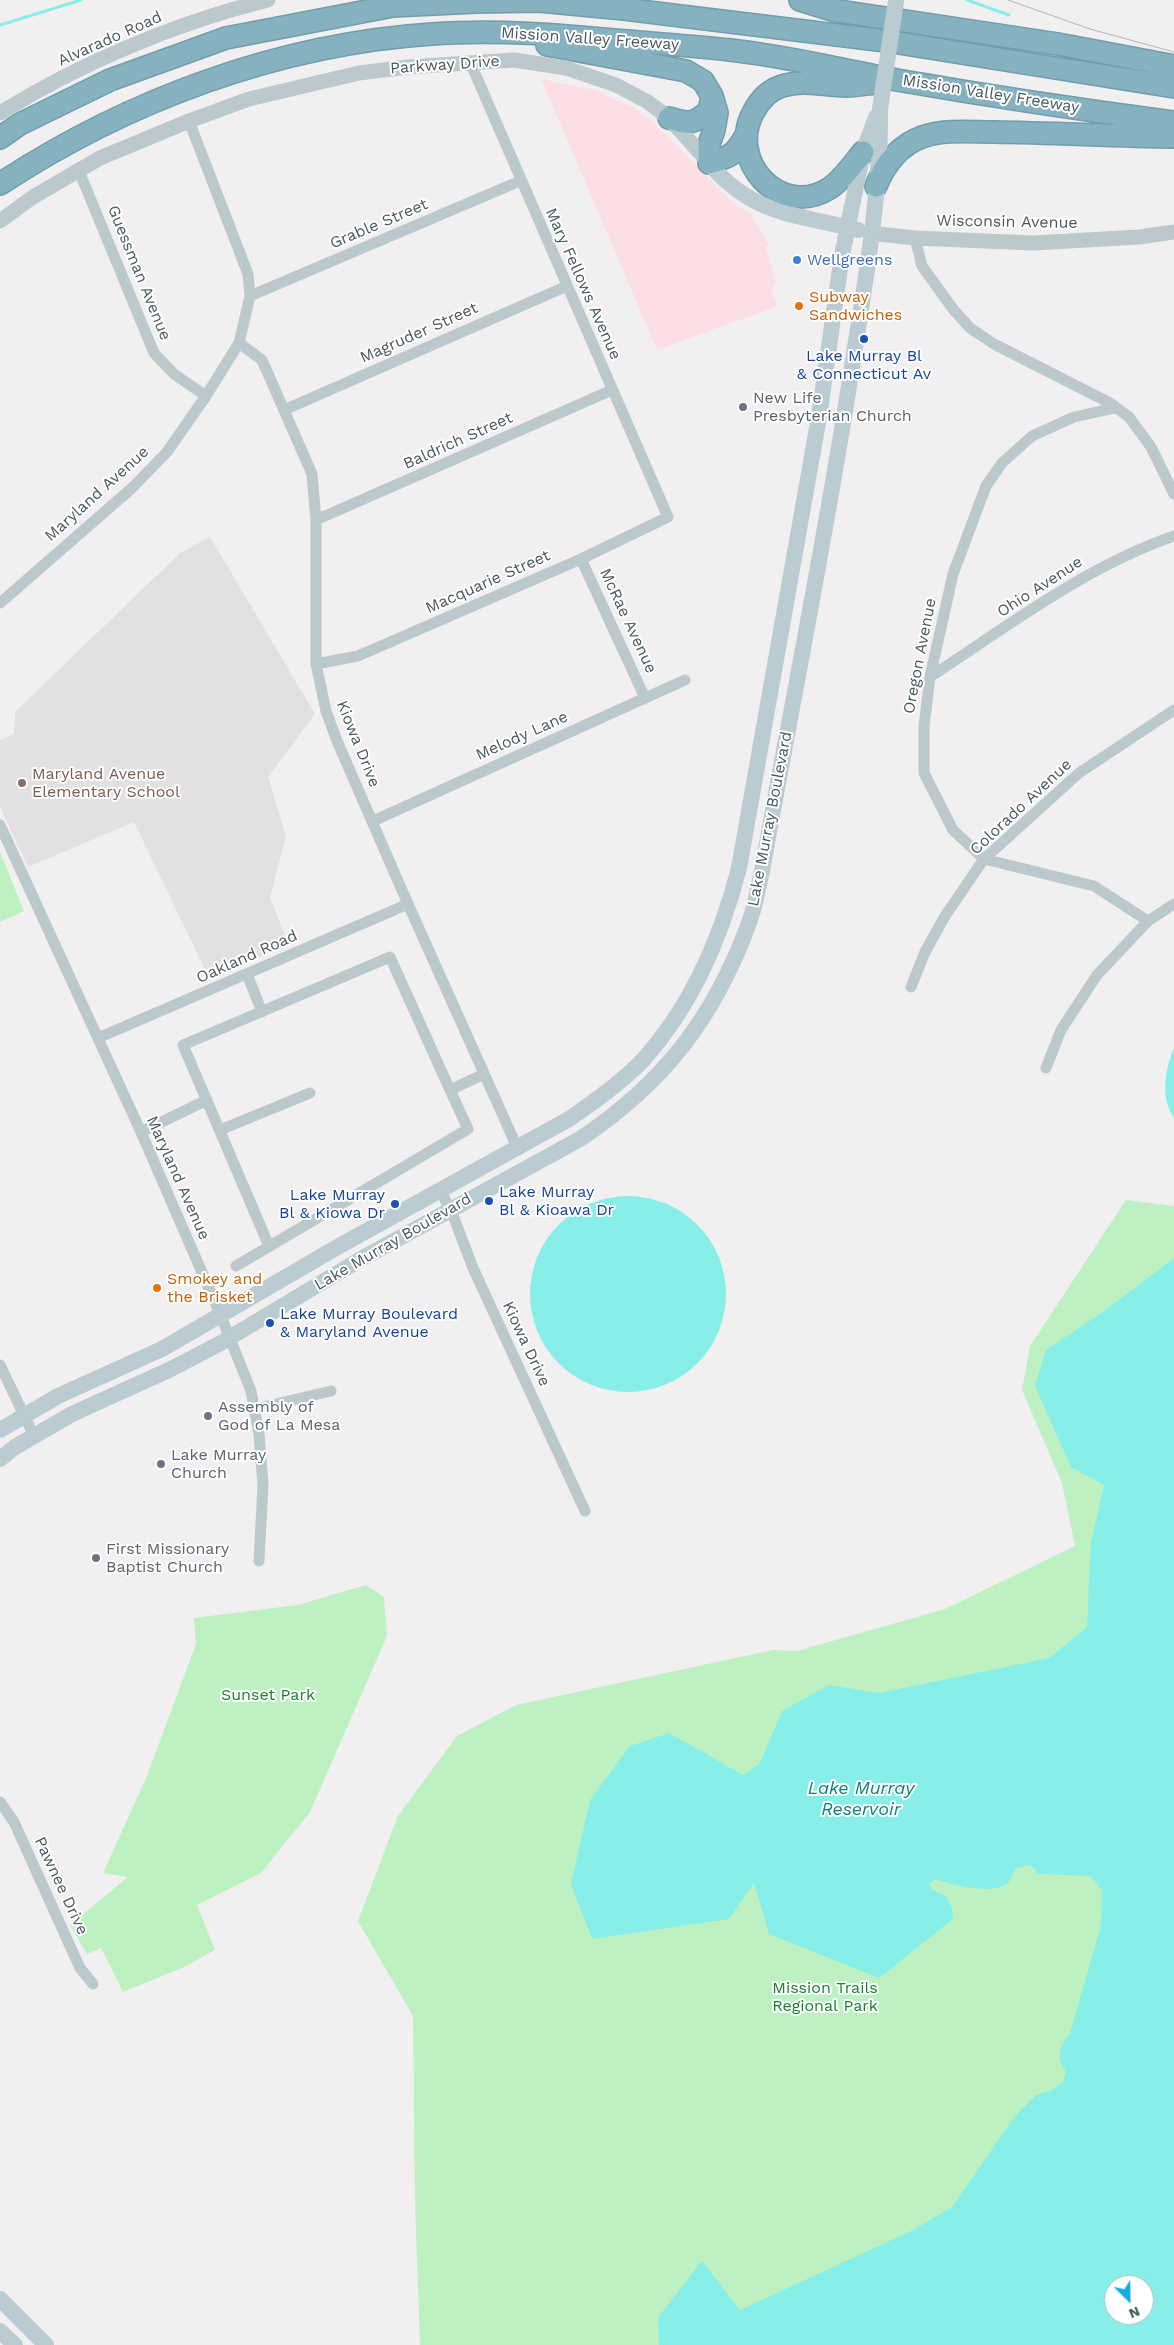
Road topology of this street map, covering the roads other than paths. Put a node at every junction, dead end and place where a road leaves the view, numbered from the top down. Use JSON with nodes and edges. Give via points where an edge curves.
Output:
{"nodes":[{"id":1,"x":268,"y":0,"type":"edge"},
{"id":2,"x":344,"y":0,"type":"edge"},
{"id":3,"x":800,"y":0,"type":"edge"},
{"id":4,"x":896,"y":0,"type":"edge"},
{"id":5,"x":525,"y":32,"type":"junction"},
{"id":6,"x":226,"y":38,"type":"junction"},
{"id":7,"x":470,"y":62,"type":"junction"},
{"id":8,"x":1174,"y":66,"type":"edge"},
{"id":9,"x":901,"y":80,"type":"junction"},
{"id":10,"x":1174,"y":87,"type":"edge"},
{"id":11,"x":712,"y":96,"type":"junction"},
{"id":12,"x":880,"y":109,"type":"junction"},
{"id":13,"x":0,"y":113,"type":"edge"},
{"id":14,"x":668,"y":118,"type":"junction"},
{"id":15,"x":189,"y":121,"type":"junction"},
{"id":16,"x":1174,"y":122,"type":"edge"},
{"id":17,"x":746,"y":135,"type":"junction"},
{"id":18,"x":1174,"y":137,"type":"edge"},
{"id":19,"x":0,"y":138,"type":"edge"},
{"id":20,"x":863,"y":152,"type":"junction"},
{"id":21,"x":708,"y":163,"type":"junction"},
{"id":22,"x":79,"y":171,"type":"junction"},
{"id":23,"x":520,"y":181,"type":"junction"},
{"id":24,"x":0,"y":184,"type":"edge"},
{"id":25,"x":876,"y":186,"type":"junction"},
{"id":26,"x":0,"y":221,"type":"edge"},
{"id":27,"x":848,"y":227,"type":"junction"},
{"id":28,"x":870,"y":232,"type":"junction"},
{"id":29,"x":1174,"y":232,"type":"edge"},
{"id":30,"x":914,"y":238,"type":"junction"},
{"id":31,"x":567,"y":286,"type":"junction"},
{"id":32,"x":250,"y":296,"type":"junction"},
{"id":33,"x":239,"y":343,"type":"junction"},
{"id":34,"x":612,"y":390,"type":"junction"},
{"id":35,"x":206,"y":396,"type":"junction"},
{"id":36,"x":1115,"y":408,"type":"junction"},
{"id":37,"x":284,"y":410,"type":"junction"},
{"id":38,"x":844,"y":416,"type":"junction"},
{"id":39,"x":820,"y":417,"type":"junction"},
{"id":40,"x":1174,"y":494,"type":"edge"},
{"id":41,"x":668,"y":518,"type":"joint"},
{"id":42,"x":316,"y":520,"type":"junction"},
{"id":43,"x":1174,"y":536,"type":"edge"},
{"id":44,"x":581,"y":559,"type":"junction"},
{"id":45,"x":791,"y":578,"type":"junction"},
{"id":46,"x":815,"y":581,"type":"junction"},
{"id":47,"x":0,"y":603,"type":"edge"},
{"id":48,"x":316,"y":664,"type":"junction"},
{"id":49,"x":930,"y":677,"type":"junction"},
{"id":50,"x":685,"y":680,"type":"dead end"},
{"id":51,"x":645,"y":698,"type":"junction"},
{"id":52,"x":1174,"y":710,"type":"edge"},
{"id":53,"x":373,"y":821,"type":"junction"},
{"id":54,"x":0,"y":825,"type":"edge"},
{"id":55,"x":984,"y":858,"type":"junction"},
{"id":56,"x":408,"y":904,"type":"junction"},
{"id":57,"x":1174,"y":904,"type":"edge"},
{"id":58,"x":1148,"y":920,"type":"junction"},
{"id":59,"x":247,"y":974,"type":"junction"},
{"id":60,"x":911,"y":987,"type":"dead end"},
{"id":61,"x":262,"y":1012,"type":"junction"},
{"id":62,"x":98,"y":1038,"type":"junction"},
{"id":63,"x":1046,"y":1068,"type":"dead end"},
{"id":64,"x":484,"y":1074,"type":"junction"},
{"id":65,"x":450,"y":1090,"type":"junction"},
{"id":66,"x":310,"y":1093,"type":"dead end"},
{"id":67,"x":206,"y":1100,"type":"junction"},
{"id":68,"x":220,"y":1130,"type":"junction"},
{"id":69,"x":141,"y":1132,"type":"junction"},
{"id":70,"x":517,"y":1147,"type":"junction"},
{"id":71,"x":440,"y":1189,"type":"junction"},
{"id":72,"x":450,"y":1209,"type":"junction"},
{"id":73,"x":269,"y":1246,"type":"junction"},
{"id":74,"x":236,"y":1266,"type":"dead end"},
{"id":75,"x":221,"y":1316,"type":"junction"},
{"id":76,"x":229,"y":1338,"type":"junction"},
{"id":77,"x":0,"y":1365,"type":"edge"},
{"id":78,"x":331,"y":1391,"type":"dead end"},
{"id":79,"x":255,"y":1409,"type":"junction"},
{"id":80,"x":24,"y":1416,"type":"junction"},
{"id":81,"x":0,"y":1430,"type":"edge"},
{"id":82,"x":34,"y":1436,"type":"junction"},
{"id":83,"x":0,"y":1459,"type":"edge"},
{"id":84,"x":585,"y":1511,"type":"dead end"},
{"id":85,"x":259,"y":1561,"type":"dead end"},
{"id":86,"x":0,"y":1802,"type":"edge"},
{"id":87,"x":93,"y":1984,"type":"dead end"},
{"id":88,"x":0,"y":2299,"type":"edge"},
{"id":89,"x":0,"y":2330,"type":"edge"},
{"id":90,"x":15,"y":2345,"type":"edge"},
{"id":91,"x":46,"y":2345,"type":"edge"}],
"edges":[{"from":1,"to":13,"type":"street","name":"Alvarado Road","via":[[211,16],[128,48]]},
{"from":2,"to":6,"type":"highway"},
{"from":3,"to":8,"type":"highway","via":[[832,10],[1058,44]]},
{"from":4,"to":12,"type":"main road","name":"Lake Murray Boulevard","bridge":true},
{"from":5,"to":9,"type":"highway","name":"Mission Valley Freeway","via":[[732,50]]},
{"from":5,"to":11,"type":"highway","via":[[551,47],[686,71],[703,81]]},
{"from":5,"to":24,"type":"highway","name":"Mission Valley Freeway","via":[[432,34],[346,45],[280,59],[166,96],[111,120]]},
{"from":6,"to":10,"type":"highway","name":"Mission Valley Freeway","via":[[393,6],[539,1],[886,41]]},
{"from":6,"to":19,"type":"highway","name":"Mission Valley Freeway","via":[[110,80],[20,124]]},
{"from":7,"to":14,"type":"street","name":"Parkway Drive","via":[[514,60],[566,68],[616,86],[648,102]]},
{"from":7,"to":15,"type":"street","name":"Parkway Drive","via":[[359,73],[249,98]]},
{"from":7,"to":23,"type":"street","name":"Mary Fellows Avenue"},
{"from":9,"to":16,"type":"highway","name":"Mission Valley Freeway"},
{"from":9,"to":17,"type":"highway","via":[[846,86],[797,83],[781,86],[758,104]]},
{"from":11,"to":14,"type":"highway","via":[[709,111],[697,122]]},
{"from":11,"to":21,"type":"highway","via":[[717,113]]},
{"from":12,"to":20,"type":"main road","name":"Lake Murray Boulevard"},
{"from":12,"to":25,"type":"main road","name":"Lake Murray Boulevard"},
{"from":14,"to":21,"type":"street","name":"Parkway Drive"},
{"from":15,"to":22,"type":"street","name":"Parkway Drive","via":[[100,158]]},
{"from":15,"to":32,"type":"street","name":"Maryland Avenue","via":[[248,274]]},
{"from":17,"to":20,"type":"highway","via":[[750,161],[760,178],[774,190],[790,196],[810,196],[829,188]]},
{"from":17,"to":21,"type":"highway","via":[[729,158]]},
{"from":18,"to":25,"type":"highway","via":[[1060,133],[934,134],[908,144],[897,153]]},
{"from":20,"to":27,"type":"main road","name":"Lake Murray Boulevard"},
{"from":21,"to":27,"type":"main road","name":"Parkway Drive","via":[[734,188],[759,205]]},
{"from":22,"to":26,"type":"street","name":"Parkway Drive","via":[[32,197]]},
{"from":22,"to":35,"type":"street","name":"Guessman Avenue","via":[[154,353],[174,374]]},
{"from":23,"to":31,"type":"street","name":"Mary Fellows Avenue"},
{"from":23,"to":32,"type":"street","name":"Grable Street"},
{"from":25,"to":28,"type":"main road","name":"Lake Murray Boulevard"},
{"from":27,"to":28,"type":"main road","name":"Parkway Drive"},
{"from":27,"to":39,"type":"main road","name":"Lake Murray Boulevard"},
{"from":28,"to":30,"type":"street","name":"Wisconsin Avenue"},
{"from":28,"to":38,"type":"main road","name":"Lake Murray Boulevard"},
{"from":29,"to":30,"type":"street","name":"Wisconsin Avenue","via":[[1033,243]]},
{"from":30,"to":36,"type":"street","via":[[922,266],[970,328]]},
{"from":31,"to":34,"type":"street","name":"Mary Fellows Avenue"},
{"from":31,"to":37,"type":"street","name":"Magruder Street"},
{"from":32,"to":33,"type":"street","name":"Maryland Avenue"},
{"from":33,"to":35,"type":"street","name":"Maryland Avenue"},
{"from":33,"to":37,"type":"street","name":"Kiowa Drive","via":[[262,360]]},
{"from":34,"to":41,"type":"street","name":"Mary Fellows Avenue"},
{"from":34,"to":42,"type":"street","name":"Baldrich Street"},
{"from":35,"to":47,"type":"street","name":"Maryland Avenue","via":[[167,452],[132,488]]},
{"from":36,"to":40,"type":"street","via":[[1129,418],[1150,447]]},
{"from":36,"to":49,"type":"street","name":"Oregon Avenue","via":[[1074,417],[1044,429],[1016,448],[993,474],[980,498],[953,574]]},
{"from":37,"to":42,"type":"street","name":"Kiowa Drive","via":[[312,474]]},
{"from":38,"to":39,"type":"main road"},
{"from":38,"to":46,"type":"main road","name":"Lake Murray Boulevard"},
{"from":39,"to":45,"type":"main road","name":"Lake Murray Boulevard"},
{"from":41,"to":44,"type":"street","name":"Macquarie Street"},
{"from":42,"to":48,"type":"street","name":"Kiowa Drive"},
{"from":43,"to":49,"type":"street","name":"Ohio Avenue","via":[[1101,567]]},
{"from":44,"to":48,"type":"street","name":"Macquarie Street","via":[[358,656]]},
{"from":44,"to":51,"type":"street","name":"McRae Avenue"},
{"from":45,"to":46,"type":"main road"},
{"from":45,"to":70,"type":"main road","name":"Lake Murray Boulevard","via":[[738,868],[727,912],[692,992],[670,1027],[643,1060],[569,1119]]},
{"from":46,"to":72,"type":"main road","name":"Lake Murray Boulevard","via":[[762,871],[749,922],[714,1003],[658,1076],[609,1119],[580,1139]]},
{"from":48,"to":53,"type":"street","name":"Kiowa Drive","via":[[321,693],[337,741]]},
{"from":49,"to":55,"type":"street","name":"Oregon Avenue","via":[[924,726],[924,773],[953,830]]},
{"from":50,"to":51,"type":"street","name":"Melody Lane"},
{"from":51,"to":53,"type":"street","name":"Melody Lane"},
{"from":52,"to":55,"type":"street","name":"Colorado Avenue","via":[[1079,773]]},
{"from":53,"to":56,"type":"street","name":"Kiowa Drive"},
{"from":54,"to":62,"type":"street","name":"Maryland Avenue"},
{"from":55,"to":58,"type":"street","name":"Oregon Avenue","via":[[1094,886]]},
{"from":55,"to":60,"type":"street","name":"Colorado Avenue","via":[[945,916]]},
{"from":56,"to":59,"type":"street","name":"Oakland Road"},
{"from":56,"to":64,"type":"street","name":"Kiowa Drive"},
{"from":57,"to":58,"type":"street"},
{"from":58,"to":63,"type":"street","via":[[1097,975],[1061,1030]]},
{"from":59,"to":61,"type":"street"},
{"from":59,"to":62,"type":"street","name":"Oakland Road"},
{"from":61,"to":65,"type":"street","via":[[390,957]]},
{"from":61,"to":67,"type":"street","via":[[183,1045]]},
{"from":62,"to":69,"type":"street","name":"Maryland Avenue"},
{"from":64,"to":65,"type":"street"},
{"from":64,"to":70,"type":"street","name":"Kiowa Drive"},
{"from":65,"to":73,"type":"street","via":[[468,1129]]},
{"from":66,"to":68,"type":"street"},
{"from":67,"to":68,"type":"street"},
{"from":67,"to":69,"type":"street"},
{"from":68,"to":73,"type":"street"},
{"from":69,"to":75,"type":"street","name":"Maryland Avenue"},
{"from":70,"to":71,"type":"main road","name":"Lake Murray Boulevard"},
{"from":71,"to":72,"type":"street","name":"Kiowa Drive"},
{"from":71,"to":75,"type":"main road","name":"Lake Murray Boulevard"},
{"from":72,"to":76,"type":"main road","name":"Lake Murray Boulevard"},
{"from":72,"to":84,"type":"street","name":"Kiowa Drive","via":[[473,1268]]},
{"from":73,"to":74,"type":"street"},
{"from":75,"to":76,"type":"street","name":"Maryland Avenue"},
{"from":75,"to":80,"type":"main road","name":"Lake Murray Boulevard","via":[[162,1349],[58,1396]]},
{"from":76,"to":79,"type":"street","name":"Maryland Avenue"},
{"from":76,"to":82,"type":"main road","name":"Lake Murray Boulevard","via":[[171,1369],[72,1414]]},
{"from":77,"to":80,"type":"street"},
{"from":78,"to":79,"type":"street"},
{"from":79,"to":85,"type":"street","name":"Maryland Avenue","via":[[263,1485]]},
{"from":80,"to":81,"type":"main road","name":"Lake Murray Boulevard"},
{"from":80,"to":82,"type":"street"},
{"from":82,"to":83,"type":"main road","name":"Lake Murray Boulevard"},
{"from":86,"to":87,"type":"street","name":"Pawnee Drive","via":[[14,1822],[80,1968]]},
{"from":88,"to":91,"type":"main road"},
{"from":89,"to":90,"type":"main road"}]}
